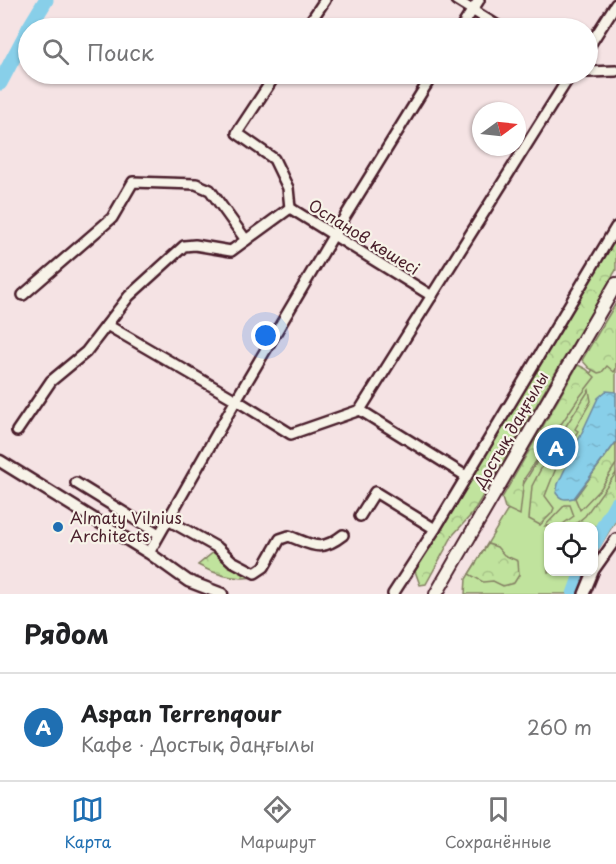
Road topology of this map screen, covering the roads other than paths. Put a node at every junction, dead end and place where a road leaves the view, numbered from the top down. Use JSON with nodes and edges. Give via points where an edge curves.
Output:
{"nodes":[{"id":1,"x":325,"y":0,"type":"edge"},
{"id":2,"x":456,"y":0,"type":"edge"},
{"id":3,"x":479,"y":0,"type":"edge"},
{"id":4,"x":616,"y":4,"type":"edge"},
{"id":5,"x":472,"y":11,"type":"junction"},
{"id":6,"x":313,"y":18,"type":"edge"},
{"id":7,"x":467,"y":18,"type":"edge"},
{"id":8,"x":484,"y":18,"type":"edge"},
{"id":9,"x":598,"y":32,"type":"edge"},
{"id":10,"x":616,"y":71,"type":"edge"},
{"id":11,"x":598,"y":72,"type":"edge"},
{"id":12,"x":269,"y":84,"type":"edge"},
{"id":13,"x":427,"y":84,"type":"edge"},
{"id":14,"x":565,"y":84,"type":"edge"},
{"id":15,"x":290,"y":208,"type":"junction"},
{"id":16,"x":616,"y":227,"type":"edge"},
{"id":17,"x":333,"y":236,"type":"junction"},
{"id":18,"x":246,"y":240,"type":"junction"},
{"id":19,"x":616,"y":284,"type":"edge"},
{"id":20,"x":23,"y":295,"type":"dead end"},
{"id":21,"x":432,"y":296,"type":"junction"},
{"id":22,"x":107,"y":325,"type":"junction"},
{"id":23,"x":236,"y":400,"type":"junction"},
{"id":24,"x":360,"y":410,"type":"junction"},
{"id":25,"x":17,"y":431,"type":"dead end"},
{"id":26,"x":0,"y":460,"type":"edge"},
{"id":27,"x":466,"y":476,"type":"junction"},
{"id":28,"x":76,"y":483,"type":"dead end"},
{"id":29,"x":360,"y":516,"type":"dead end"},
{"id":30,"x":168,"y":520,"type":"junction"},
{"id":31,"x":435,"y":529,"type":"junction"},
{"id":32,"x":159,"y":534,"type":"junction"},
{"id":33,"x":343,"y":535,"type":"dead end"},
{"id":34,"x":616,"y":539,"type":"edge"},
{"id":35,"x":149,"y":553,"type":"junction"},
{"id":36,"x":598,"y":564,"type":"edge"},
{"id":37,"x":591,"y":576,"type":"edge"},
{"id":38,"x":435,"y":591,"type":"edge"},
{"id":39,"x":222,"y":594,"type":"edge"},
{"id":40,"x":393,"y":594,"type":"edge"},
{"id":41,"x":584,"y":594,"type":"edge"}],
"edges":[{"from":1,"to":6,"type":"street"},
{"from":2,"to":5,"type":"street"},
{"from":3,"to":5,"type":"street"},
{"from":4,"to":9,"type":"street"},
{"from":5,"to":7,"type":"street"},
{"from":5,"to":8,"type":"street"},
{"from":10,"to":11,"type":"street"},
{"from":12,"to":15,"type":"street","via":[[237,133],[274,159],[288,189]]},
{"from":13,"to":17,"type":"street"},
{"from":14,"to":21,"type":"street"},
{"from":15,"to":17,"type":"street","name":"Оспанов көшесі"},
{"from":15,"to":18,"type":"street","name":"Оспанов көшесі"},
{"from":16,"to":27,"type":"street"},
{"from":17,"to":21,"type":"street","name":"Оспанов көшесі"},
{"from":17,"to":23,"type":"street"},
{"from":18,"to":20,"type":"street","via":[[210,190],[196,184],[133,182],[112,218]]},
{"from":18,"to":22,"type":"street","name":"Оспанов көшесі","via":[[231,251],[184,246],[129,296]]},
{"from":19,"to":38,"type":"main road","name":"Достық даңғылы"},
{"from":21,"to":24,"type":"street"},
{"from":22,"to":23,"type":"street"},
{"from":22,"to":25,"type":"street","name":"Оспанов көшесі","via":[[86,352],[51,381]]},
{"from":23,"to":24,"type":"street","via":[[291,434]]},
{"from":23,"to":30,"type":"street"},
{"from":24,"to":27,"type":"street"},
{"from":26,"to":35,"type":"street"},
{"from":27,"to":31,"type":"street"},
{"from":28,"to":32,"type":"street"},
{"from":29,"to":31,"type":"street","via":[[375,492]]},
{"from":30,"to":32,"type":"street"},
{"from":30,"to":33,"type":"street","via":[[255,573],[264,567],[280,539],[289,536],[319,547]]},
{"from":31,"to":40,"type":"street"},
{"from":32,"to":35,"type":"street"},
{"from":34,"to":36,"type":"street"},
{"from":35,"to":39,"type":"street","via":[[188,581]]},
{"from":37,"to":41,"type":"street"}]}
